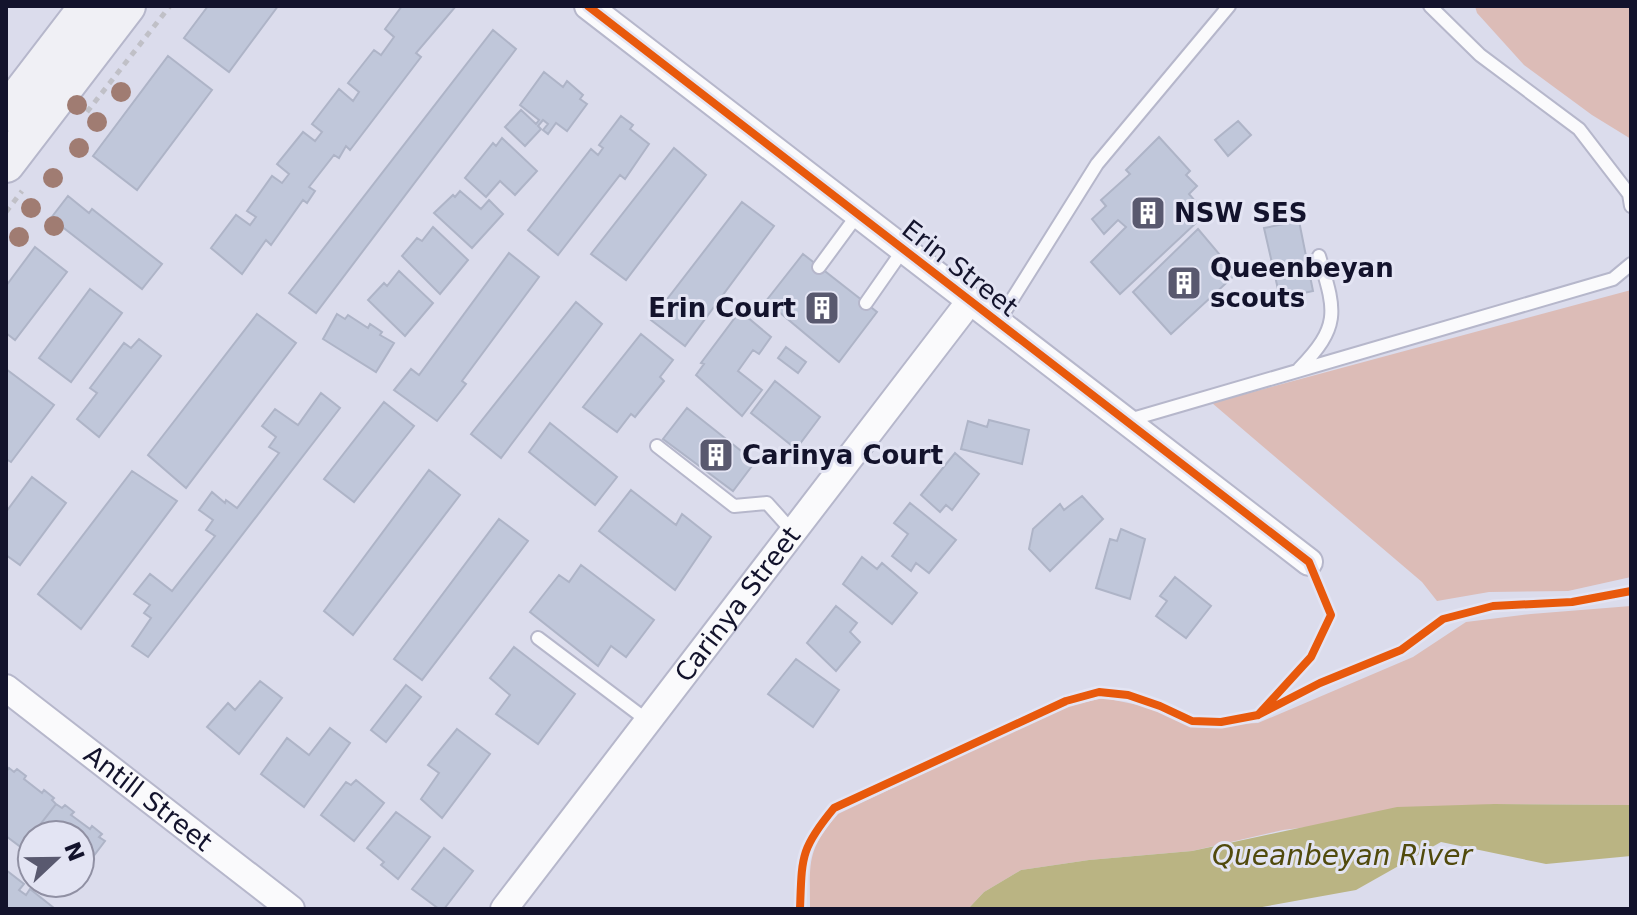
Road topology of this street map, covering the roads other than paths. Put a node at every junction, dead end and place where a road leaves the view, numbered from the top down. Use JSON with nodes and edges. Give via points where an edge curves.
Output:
{"nodes":[{"id":1,"x":88,"y":6,"type":"edge"},
{"id":2,"x":127,"y":6,"type":"edge"},
{"id":3,"x":588,"y":6,"type":"edge"},
{"id":4,"x":1229,"y":6,"type":"edge"},
{"id":5,"x":1430,"y":6,"type":"edge"},
{"id":6,"x":6,"y":113,"type":"edge"},
{"id":7,"x":6,"y":164,"type":"edge"},
{"id":8,"x":1631,"y":206,"type":"edge"},
{"id":9,"x":858,"y":214,"type":"junction"},
{"id":10,"x":903,"y":250,"type":"junction"},
{"id":11,"x":1319,"y":256,"type":"dead end"},
{"id":12,"x":1631,"y":264,"type":"edge"},
{"id":13,"x":819,"y":267,"type":"dead end"},
{"id":14,"x":970,"y":301,"type":"junction"},
{"id":15,"x":866,"y":303,"type":"dead end"},
{"id":16,"x":998,"y":322,"type":"junction"},
{"id":17,"x":1297,"y":371,"type":"junction"},
{"id":18,"x":1126,"y":421,"type":"junction"},
{"id":19,"x":657,"y":446,"type":"dead end"},
{"id":20,"x":793,"y":532,"type":"junction"},
{"id":21,"x":1309,"y":562,"type":"dead end"},
{"id":22,"x":538,"y":638,"type":"dead end"},
{"id":23,"x":6,"y":688,"type":"edge"},
{"id":24,"x":648,"y":721,"type":"junction"},
{"id":25,"x":291,"y":909,"type":"edge"},
{"id":26,"x":504,"y":909,"type":"edge"}],
"edges":[{"from":1,"to":6,"type":"street"},
{"from":2,"to":7,"type":"street"},
{"from":3,"to":9,"type":"street","name":"Erin Street"},
{"from":4,"to":16,"type":"lane","via":[[1097,164]]},
{"from":5,"to":8,"type":"lane","via":[[1480,55],[1579,129],[1629,194]]},
{"from":9,"to":10,"type":"street","name":"Erin Street"},
{"from":9,"to":13,"type":"lane"},
{"from":10,"to":14,"type":"street","name":"Erin Street"},
{"from":10,"to":15,"type":"lane"},
{"from":11,"to":17,"type":"lane","via":[[1333,302],[1331,324],[1319,349]]},
{"from":12,"to":17,"type":"lane","via":[[1613,279]]},
{"from":14,"to":16,"type":"street","name":"Erin Street"},
{"from":14,"to":20,"type":"street","name":"Carinya Street"},
{"from":16,"to":18,"type":"street","name":"Erin Street"},
{"from":17,"to":18,"type":"lane"},
{"from":18,"to":21,"type":"street","name":"Erin Street"},
{"from":19,"to":20,"type":"lane","via":[[734,506],[767,503]]},
{"from":20,"to":24,"type":"street","name":"Carinya Street"},
{"from":22,"to":24,"type":"lane"},
{"from":23,"to":25,"type":"street","name":"Antill Street"},
{"from":24,"to":26,"type":"street","name":"Carinya Street"}]}
